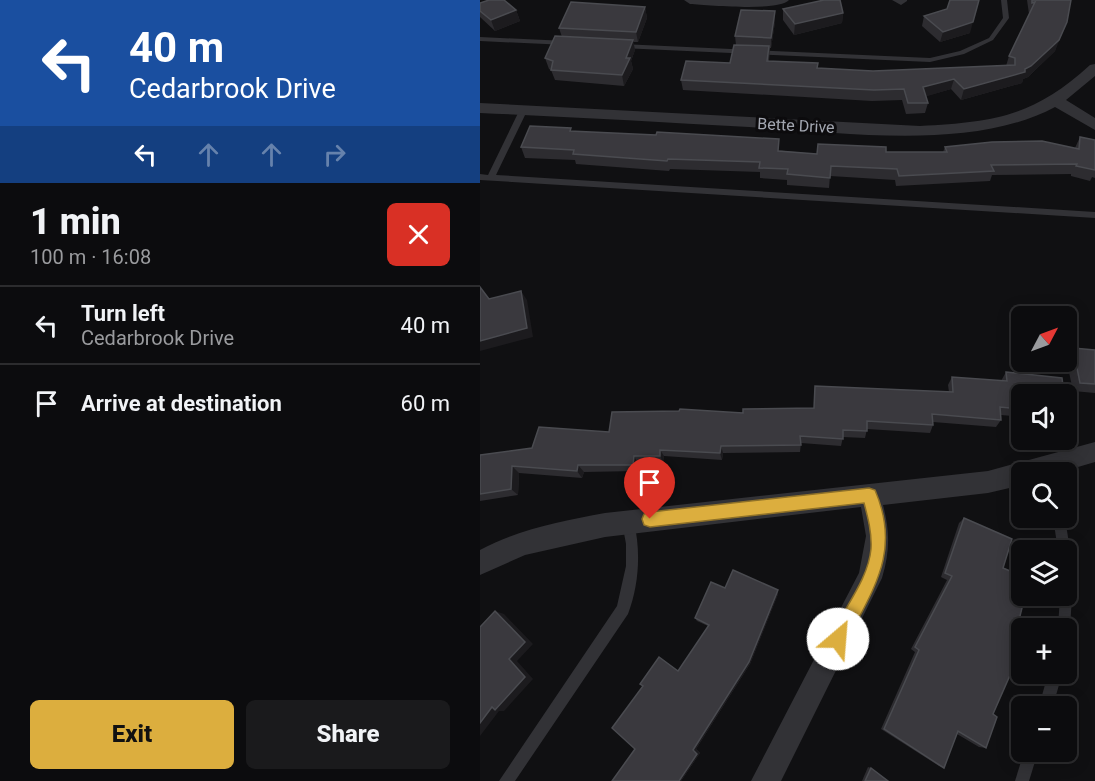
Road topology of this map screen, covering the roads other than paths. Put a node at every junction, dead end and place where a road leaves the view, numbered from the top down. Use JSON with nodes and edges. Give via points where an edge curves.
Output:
{"nodes":[{"id":1,"x":690,"y":0,"type":"edge"},
{"id":2,"x":783,"y":0,"type":"edge"},
{"id":3,"x":1004,"y":0,"type":"edge"},
{"id":4,"x":480,"y":39,"type":"edge"},
{"id":5,"x":575,"y":44,"type":"edge"},
{"id":6,"x":610,"y":45,"type":"edge"},
{"id":7,"x":1095,"y":68,"type":"edge"},
{"id":8,"x":1056,"y":101,"type":"junction"},
{"id":9,"x":480,"y":108,"type":"edge"},
{"id":10,"x":523,"y":111,"type":"junction"},
{"id":11,"x":1095,"y":125,"type":"edge"},
{"id":12,"x":480,"y":177,"type":"edge"},
{"id":13,"x":491,"y":178,"type":"junction"},
{"id":14,"x":1095,"y":215,"type":"edge"},
{"id":15,"x":1095,"y":452,"type":"edge"},
{"id":16,"x":1067,"y":462,"type":"edge"},
{"id":17,"x":1011,"y":477,"type":"edge"},
{"id":18,"x":869,"y":495,"type":"junction"},
{"id":19,"x":628,"y":522,"type":"junction"},
{"id":20,"x":480,"y":562,"type":"edge"},
{"id":21,"x":1028,"y":762,"type":"edge"},
{"id":22,"x":506,"y":781,"type":"edge"},
{"id":23,"x":766,"y":781,"type":"edge"},
{"id":24,"x":1022,"y":781,"type":"edge"}],
"edges":[{"from":1,"to":2,"type":"street"},
{"from":3,"to":6,"type":"lane","via":[[1006,18],[991,39],[962,53],[930,60]]},
{"from":4,"to":5,"type":"lane"},
{"from":7,"to":8,"type":"street","name":"Bette Drive"},
{"from":8,"to":10,"type":"street","name":"Bette Drive","via":[[1005,123],[920,131]]},
{"from":8,"to":11,"type":"street"},
{"from":9,"to":10,"type":"street","name":"Bette Drive"},
{"from":10,"to":13,"type":"lane"},
{"from":12,"to":13,"type":"lane"},
{"from":13,"to":14,"type":"lane"},
{"from":15,"to":16,"type":"street"},
{"from":17,"to":18,"type":"street"},
{"from":18,"to":19,"type":"street"},
{"from":18,"to":23,"type":"street","via":[[878,526],[879,550],[870,578]]},
{"from":19,"to":20,"type":"street","via":[[544,537]]},
{"from":19,"to":22,"type":"lane","via":[[633,539],[632,579],[623,609]]},
{"from":21,"to":24,"type":"lane"}]}
